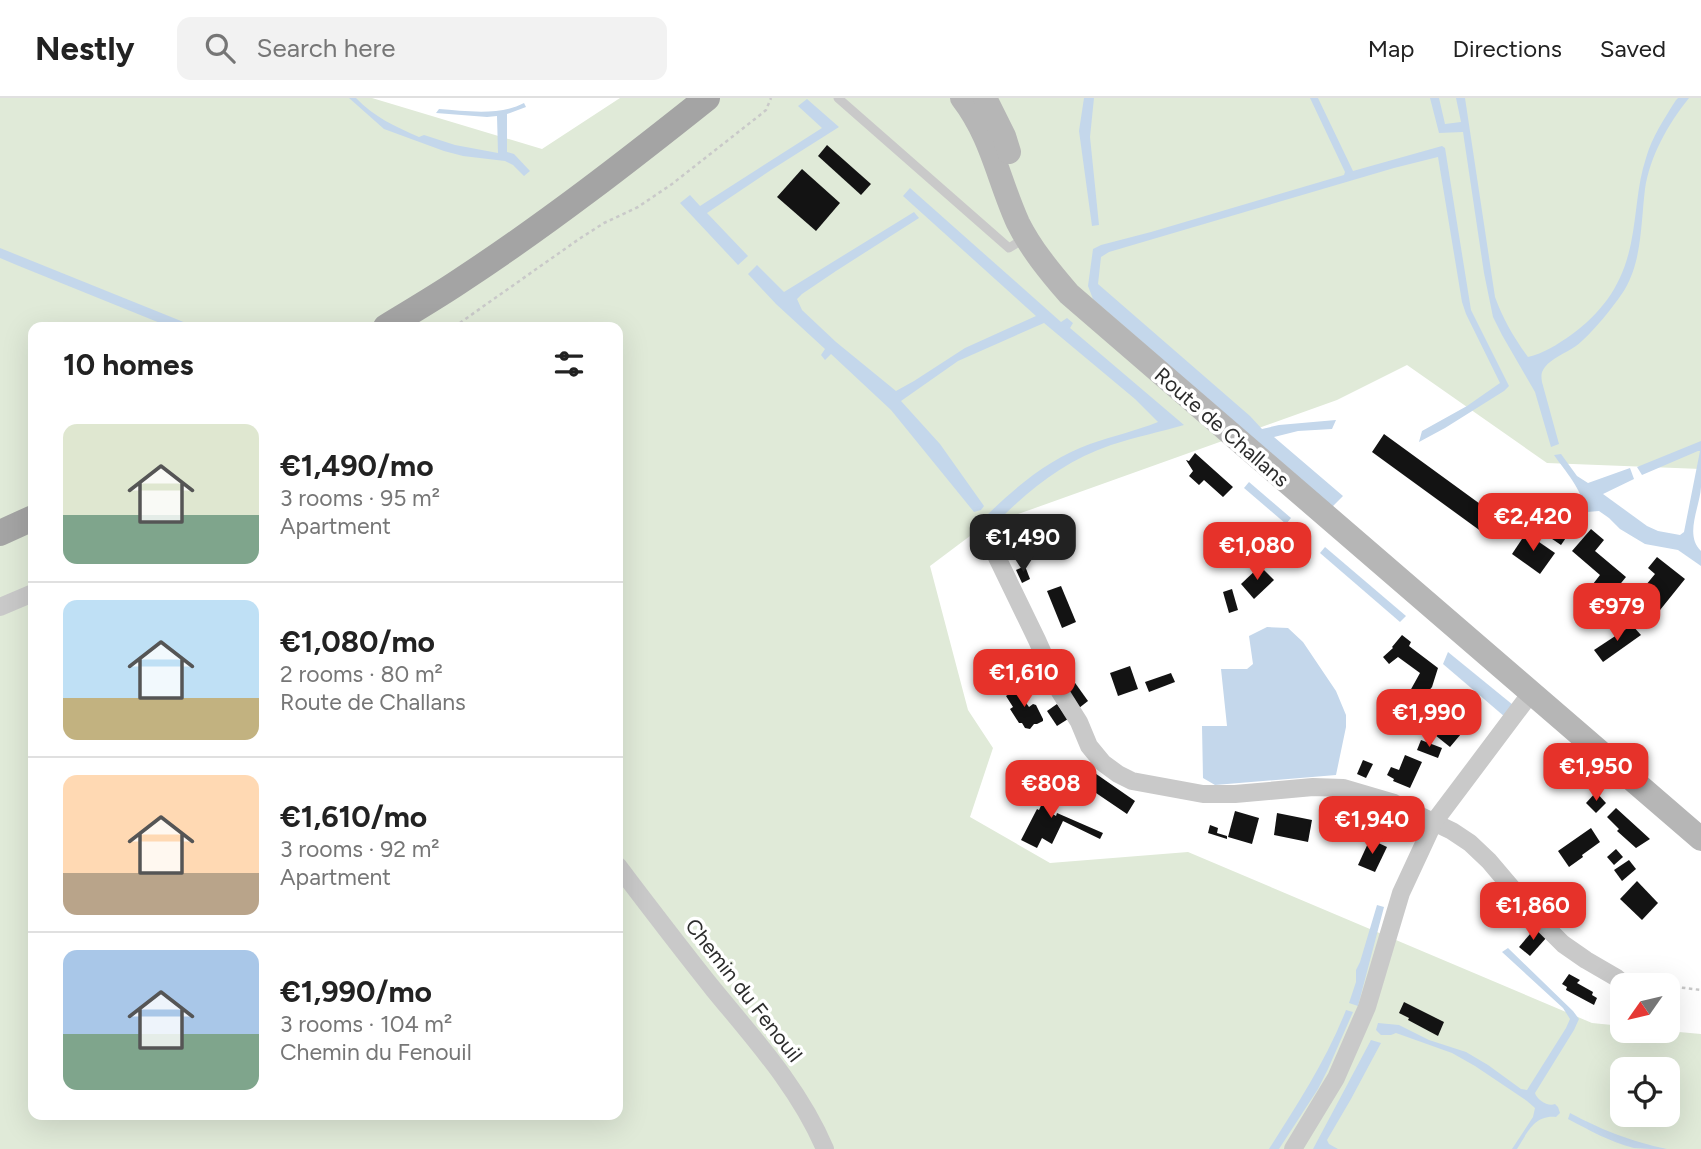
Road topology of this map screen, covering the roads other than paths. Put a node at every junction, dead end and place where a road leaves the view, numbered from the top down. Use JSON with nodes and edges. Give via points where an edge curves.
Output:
{"nodes":[{"id":1,"x":707,"y":98,"type":"edge"},
{"id":2,"x":838,"y":98,"type":"edge"},
{"id":3,"x":962,"y":98,"type":"edge"},
{"id":4,"x":985,"y":98,"type":"edge"},
{"id":5,"x":1027,"y":237,"type":"junction"},
{"id":6,"x":1094,"y":316,"type":"junction"},
{"id":7,"x":394,"y":322,"type":"edge"},
{"id":8,"x":28,"y":520,"type":"edge"},
{"id":9,"x":0,"y":533,"type":"edge"},
{"id":10,"x":991,"y":545,"type":"dead end"},
{"id":11,"x":28,"y":595,"type":"edge"},
{"id":12,"x":0,"y":607,"type":"edge"},
{"id":13,"x":1531,"y":693,"type":"junction"},
{"id":14,"x":1434,"y":822,"type":"junction"},
{"id":15,"x":1701,"y":839,"type":"edge"},
{"id":16,"x":623,"y":872,"type":"edge"},
{"id":17,"x":1610,"y":974,"type":"edge"},
{"id":18,"x":825,"y":1149,"type":"edge"},
{"id":19,"x":1293,"y":1149,"type":"edge"}],
"edges":[{"from":1,"to":7,"type":"main road","via":[[563,210]]},
{"from":2,"to":5,"type":"lane","via":[[1009,248]]},
{"from":3,"to":5,"type":"main road","name":"Route de Challans","via":[[988,141]]},
{"from":4,"to":6,"type":"main road","name":"Route de Challans","via":[[1050,254]]},
{"from":5,"to":6,"type":"main road","name":"Route de Challans","via":[[1047,269]]},
{"from":6,"to":13,"type":"main road","name":"Route de Challans"},
{"from":8,"to":9,"type":"main road"},
{"from":10,"to":14,"type":"street","via":[[1089,746],[1118,774],[1132,781],[1203,794],[1343,788],[1394,803]]},
{"from":11,"to":12,"type":"street"},
{"from":13,"to":14,"type":"street"},
{"from":13,"to":15,"type":"main road","name":"Route de Challans"},
{"from":14,"to":17,"type":"street","via":[[1470,843],[1563,944]]},
{"from":14,"to":19,"type":"street","via":[[1401,893],[1367,1007],[1336,1078]]},
{"from":16,"to":18,"type":"street","name":"Chemin du Fenouil","via":[[772,1060]]}]}
